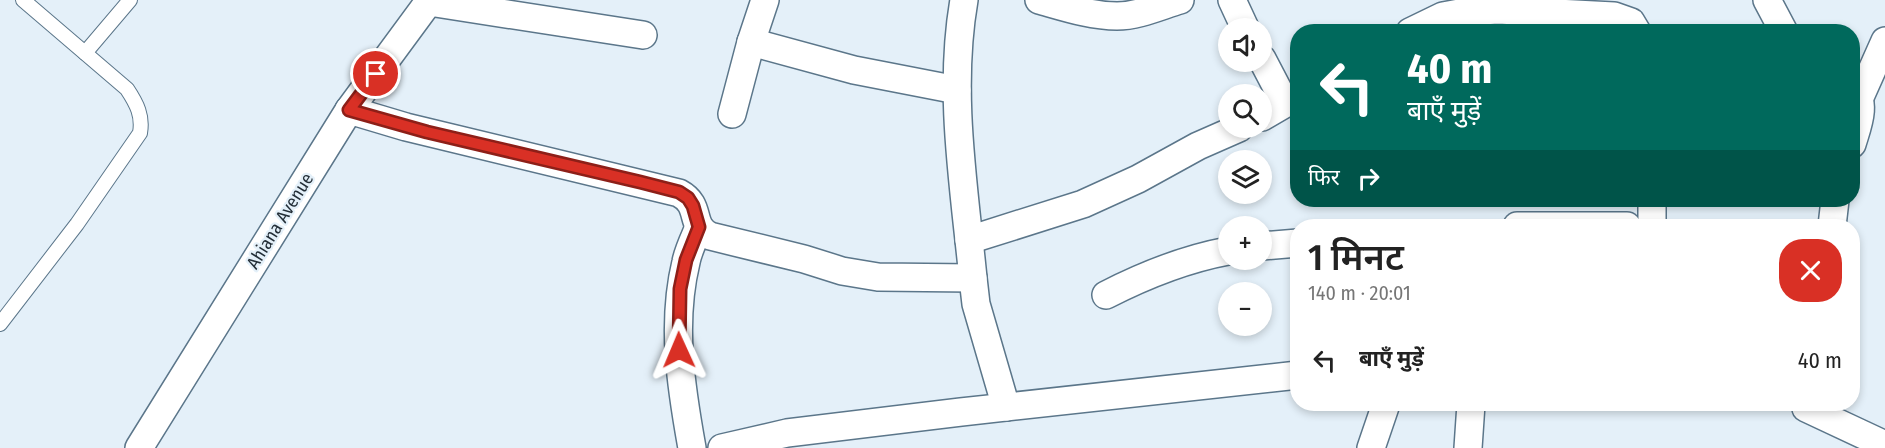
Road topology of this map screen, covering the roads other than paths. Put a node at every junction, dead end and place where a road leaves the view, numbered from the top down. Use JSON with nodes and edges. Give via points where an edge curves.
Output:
{"nodes":[{"id":1,"x":22,"y":0,"type":"edge"},
{"id":2,"x":130,"y":0,"type":"edge"},
{"id":3,"x":765,"y":0,"type":"edge"},
{"id":4,"x":964,"y":0,"type":"edge"},
{"id":5,"x":1039,"y":0,"type":"edge"},
{"id":6,"x":1180,"y":0,"type":"edge"},
{"id":7,"x":1232,"y":0,"type":"edge"},
{"id":8,"x":1767,"y":0,"type":"edge"},
{"id":9,"x":429,"y":1,"type":"edge"},
{"id":10,"x":1443,"y":8,"type":"edge"},
{"id":11,"x":1240,"y":18,"type":"edge"},
{"id":12,"x":1421,"y":24,"type":"edge"},
{"id":13,"x":1633,"y":24,"type":"edge"},
{"id":14,"x":1780,"y":24,"type":"edge"},
{"id":15,"x":643,"y":35,"type":"dead end"},
{"id":16,"x":1885,"y":41,"type":"edge"},
{"id":17,"x":751,"y":42,"type":"junction"},
{"id":18,"x":85,"y":53,"type":"junction"},
{"id":19,"x":1271,"y":72,"type":"edge"},
{"id":20,"x":1860,"y":86,"type":"edge"},
{"id":21,"x":957,"y":90,"type":"junction"},
{"id":22,"x":1290,"y":99,"type":"edge"},
{"id":23,"x":1290,"y":101,"type":"edge"},
{"id":24,"x":349,"y":110,"type":"junction"},
{"id":25,"x":1272,"y":111,"type":"edge"},
{"id":26,"x":732,"y":114,"type":"dead end"},
{"id":27,"x":1218,"y":137,"type":"edge"},
{"id":28,"x":699,"y":227,"type":"junction"},
{"id":29,"x":969,"y":240,"type":"junction"},
{"id":30,"x":1290,"y":244,"type":"edge"},
{"id":31,"x":1272,"y":245,"type":"edge"},
{"id":32,"x":1218,"y":253,"type":"edge"},
{"id":33,"x":973,"y":278,"type":"junction"},
{"id":34,"x":1106,"y":295,"type":"dead end"},
{"id":35,"x":0,"y":324,"type":"edge"},
{"id":36,"x":1290,"y":376,"type":"edge"},
{"id":37,"x":1006,"y":407,"type":"junction"},
{"id":38,"x":1384,"y":411,"type":"edge"},
{"id":39,"x":1471,"y":411,"type":"edge"},
{"id":40,"x":1812,"y":411,"type":"edge"},
{"id":41,"x":1885,"y":446,"type":"edge"},
{"id":42,"x":140,"y":448,"type":"edge"},
{"id":43,"x":692,"y":448,"type":"edge"},
{"id":44,"x":723,"y":448,"type":"edge"},
{"id":45,"x":1371,"y":448,"type":"edge"},
{"id":46,"x":1468,"y":448,"type":"edge"}],
"edges":[{"from":1,"to":18,"type":"lane"},
{"from":2,"to":18,"type":"lane"},
{"from":3,"to":17,"type":"street"},
{"from":4,"to":21,"type":"street"},
{"from":5,"to":6,"type":"street","via":[[1118,16]]},
{"from":7,"to":11,"type":"street"},
{"from":8,"to":14,"type":"street"},
{"from":9,"to":15,"type":"street"},
{"from":9,"to":24,"type":"street","name":"Ahiana Avenue"},
{"from":10,"to":12,"type":"street"},
{"from":10,"to":13,"type":"street","via":[[1614,16]]},
{"from":16,"to":20,"type":"street"},
{"from":17,"to":21,"type":"street","via":[[854,70]]},
{"from":17,"to":26,"type":"street"},
{"from":18,"to":35,"type":"lane","via":[[127,89],[137,104],[142,121],[140,133]]},
{"from":19,"to":22,"type":"street"},
{"from":21,"to":29,"type":"street"},
{"from":23,"to":25,"type":"street"},
{"from":24,"to":28,"type":"street","via":[[679,192],[693,206]]},
{"from":24,"to":42,"type":"street","name":"Ahiana Avenue"},
{"from":27,"to":29,"type":"street","via":[[1083,204]]},
{"from":28,"to":33,"type":"street","via":[[710,236],[842,271],[878,277]]},
{"from":28,"to":43,"type":"street","via":[[680,289],[678,333],[681,385]]},
{"from":29,"to":33,"type":"street"},
{"from":30,"to":31,"type":"street"},
{"from":32,"to":34,"type":"street","via":[[1175,264]]},
{"from":33,"to":37,"type":"street","via":[[976,304]]},
{"from":36,"to":37,"type":"street"},
{"from":37,"to":44,"type":"street","via":[[787,433]]},
{"from":38,"to":45,"type":"street"},
{"from":39,"to":46,"type":"street"},
{"from":40,"to":41,"type":"street"}]}
